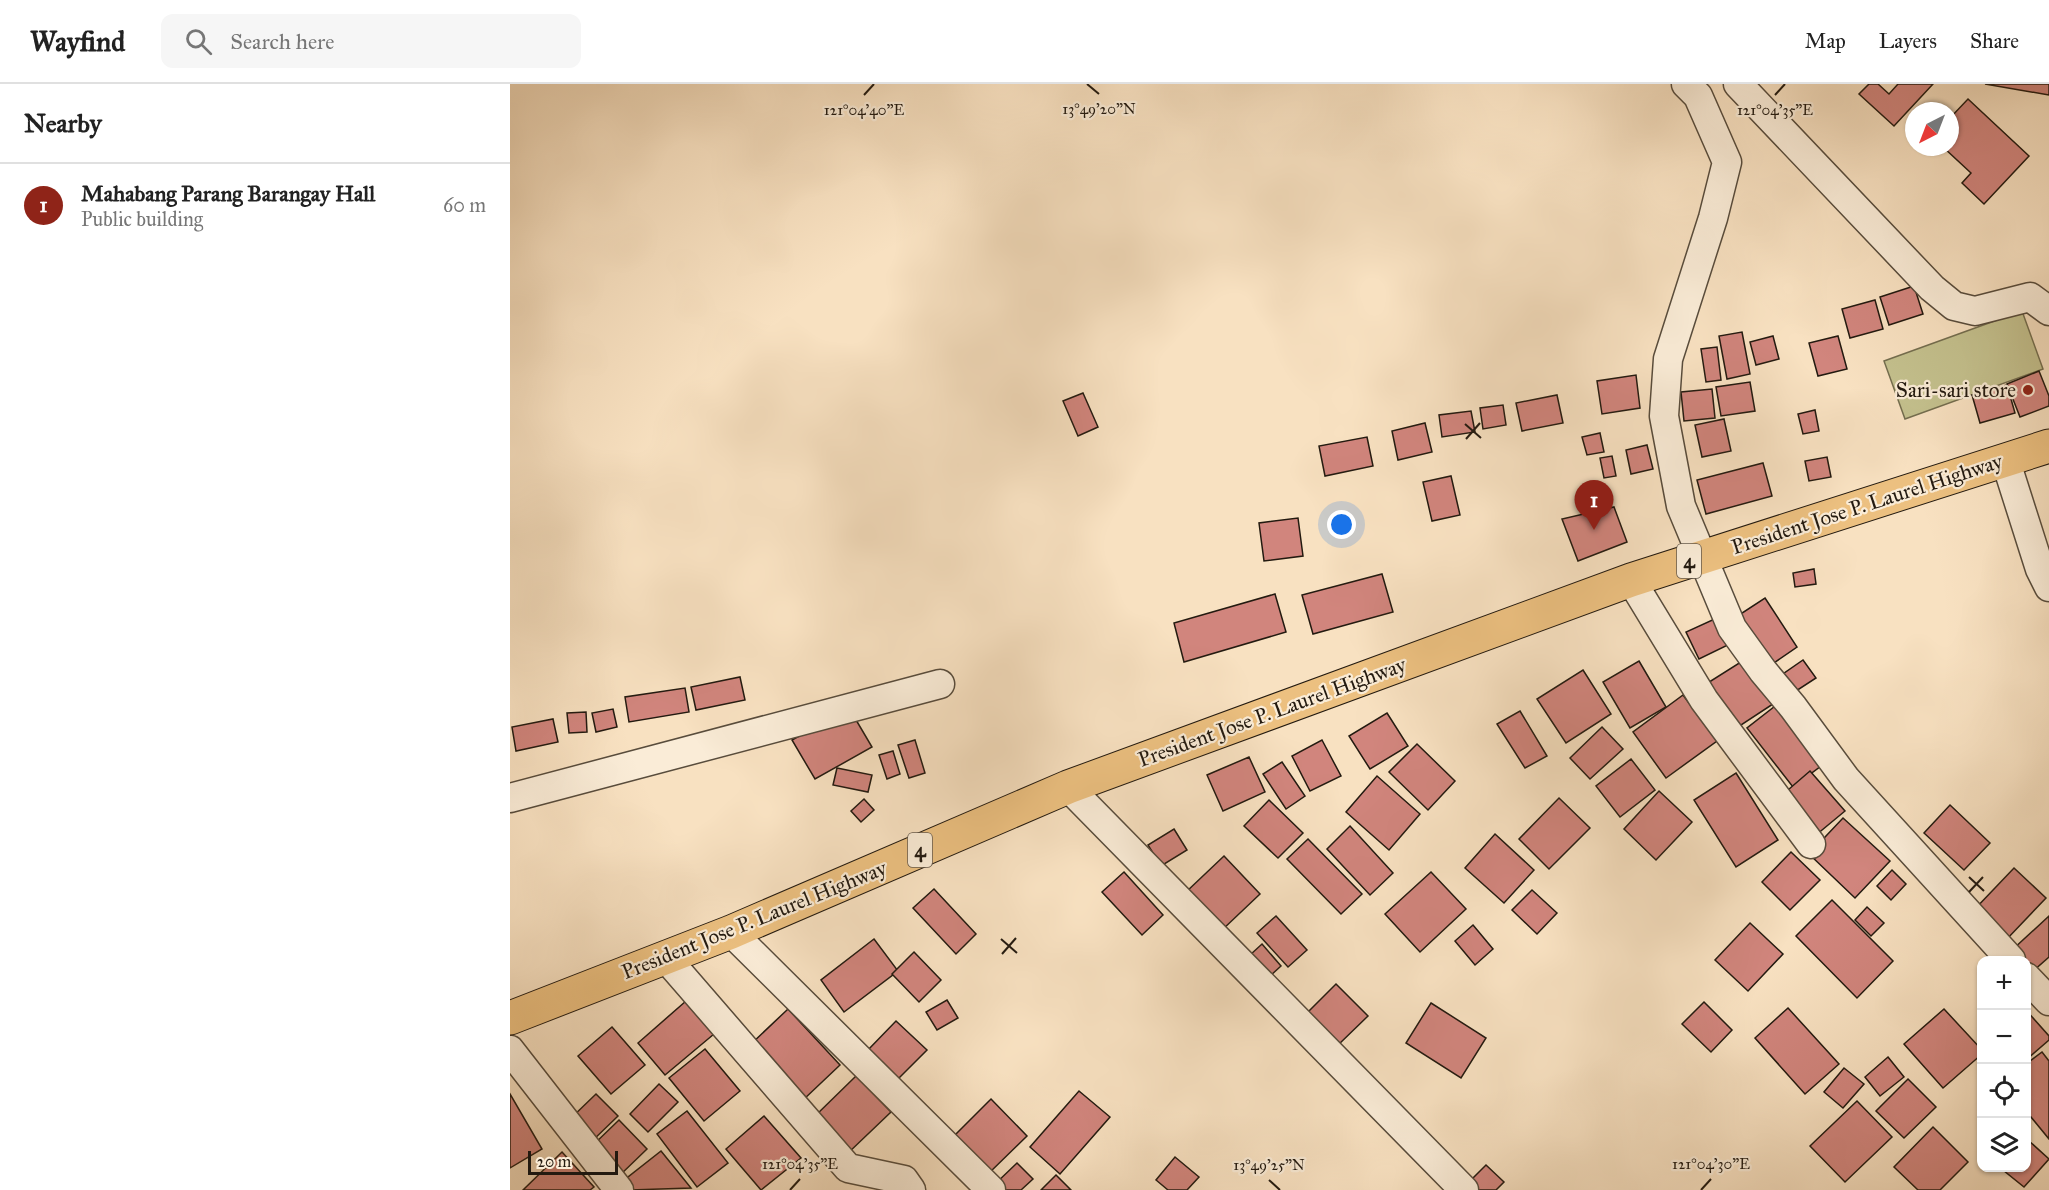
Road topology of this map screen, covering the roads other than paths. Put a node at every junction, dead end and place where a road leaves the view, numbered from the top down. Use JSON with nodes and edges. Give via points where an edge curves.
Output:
{"nodes":[{"id":1,"x":1686,"y":84,"type":"edge"},
{"id":2,"x":1738,"y":84,"type":"edge"},
{"id":3,"x":2049,"y":311,"type":"edge"},
{"id":4,"x":2049,"y":446,"type":"edge"},
{"id":5,"x":2005,"y":459,"type":"junction"},
{"id":6,"x":1703,"y":557,"type":"junction"},
{"id":7,"x":1631,"y":580,"type":"junction"},
{"id":8,"x":2049,"y":587,"type":"edge"},
{"id":9,"x":940,"y":684,"type":"dead end"},
{"id":10,"x":1068,"y":787,"type":"junction"},
{"id":11,"x":510,"y":798,"type":"edge"},
{"id":12,"x":1811,"y":844,"type":"dead end"},
{"id":13,"x":731,"y":932,"type":"junction"},
{"id":14,"x":2007,"y":956,"type":"edge"},
{"id":15,"x":666,"y":958,"type":"junction"},
{"id":16,"x":2031,"y":982,"type":"edge"},
{"id":17,"x":2049,"y":1001,"type":"edge"},
{"id":18,"x":510,"y":1018,"type":"edge"},
{"id":19,"x":510,"y":1050,"type":"edge"},
{"id":20,"x":620,"y":1190,"type":"edge"},
{"id":21,"x":911,"y":1190,"type":"edge"},
{"id":22,"x":991,"y":1190,"type":"edge"},
{"id":23,"x":1464,"y":1190,"type":"edge"}],
"edges":[{"from":1,"to":6,"type":"street","via":[[1698,96],[1727,162],[1668,359],[1664,416],[1681,506]]},
{"from":2,"to":3,"type":"street","via":[[1932,288],[1954,306],[1975,311],[2030,297]]},
{"from":4,"to":5,"type":"highway","name":"President Jose P. Laurel Highway","number":"4"},
{"from":5,"to":6,"type":"highway","name":"President Jose P. Laurel Highway","number":"4"},
{"from":5,"to":8,"type":"street"},
{"from":6,"to":7,"type":"highway","name":"President Jose P. Laurel Highway","number":"4"},
{"from":6,"to":14,"type":"street","via":[[1732,628],[1763,671],[1846,779]]},
{"from":7,"to":10,"type":"highway","name":"President Jose P. Laurel Highway","number":"4"},
{"from":7,"to":12,"type":"street","via":[[1704,700]]},
{"from":9,"to":11,"type":"street"},
{"from":10,"to":13,"type":"highway","name":"President Jose P. Laurel Highway","number":"4"},
{"from":10,"to":23,"type":"street"},
{"from":13,"to":15,"type":"highway","name":"President Jose P. Laurel Highway","number":"4"},
{"from":13,"to":22,"type":"street"},
{"from":15,"to":18,"type":"highway","name":"President Jose P. Laurel Highway","number":"4"},
{"from":15,"to":21,"type":"street","via":[[848,1168],[904,1180]]},
{"from":16,"to":17,"type":"street"},
{"from":19,"to":20,"type":"street"}]}
